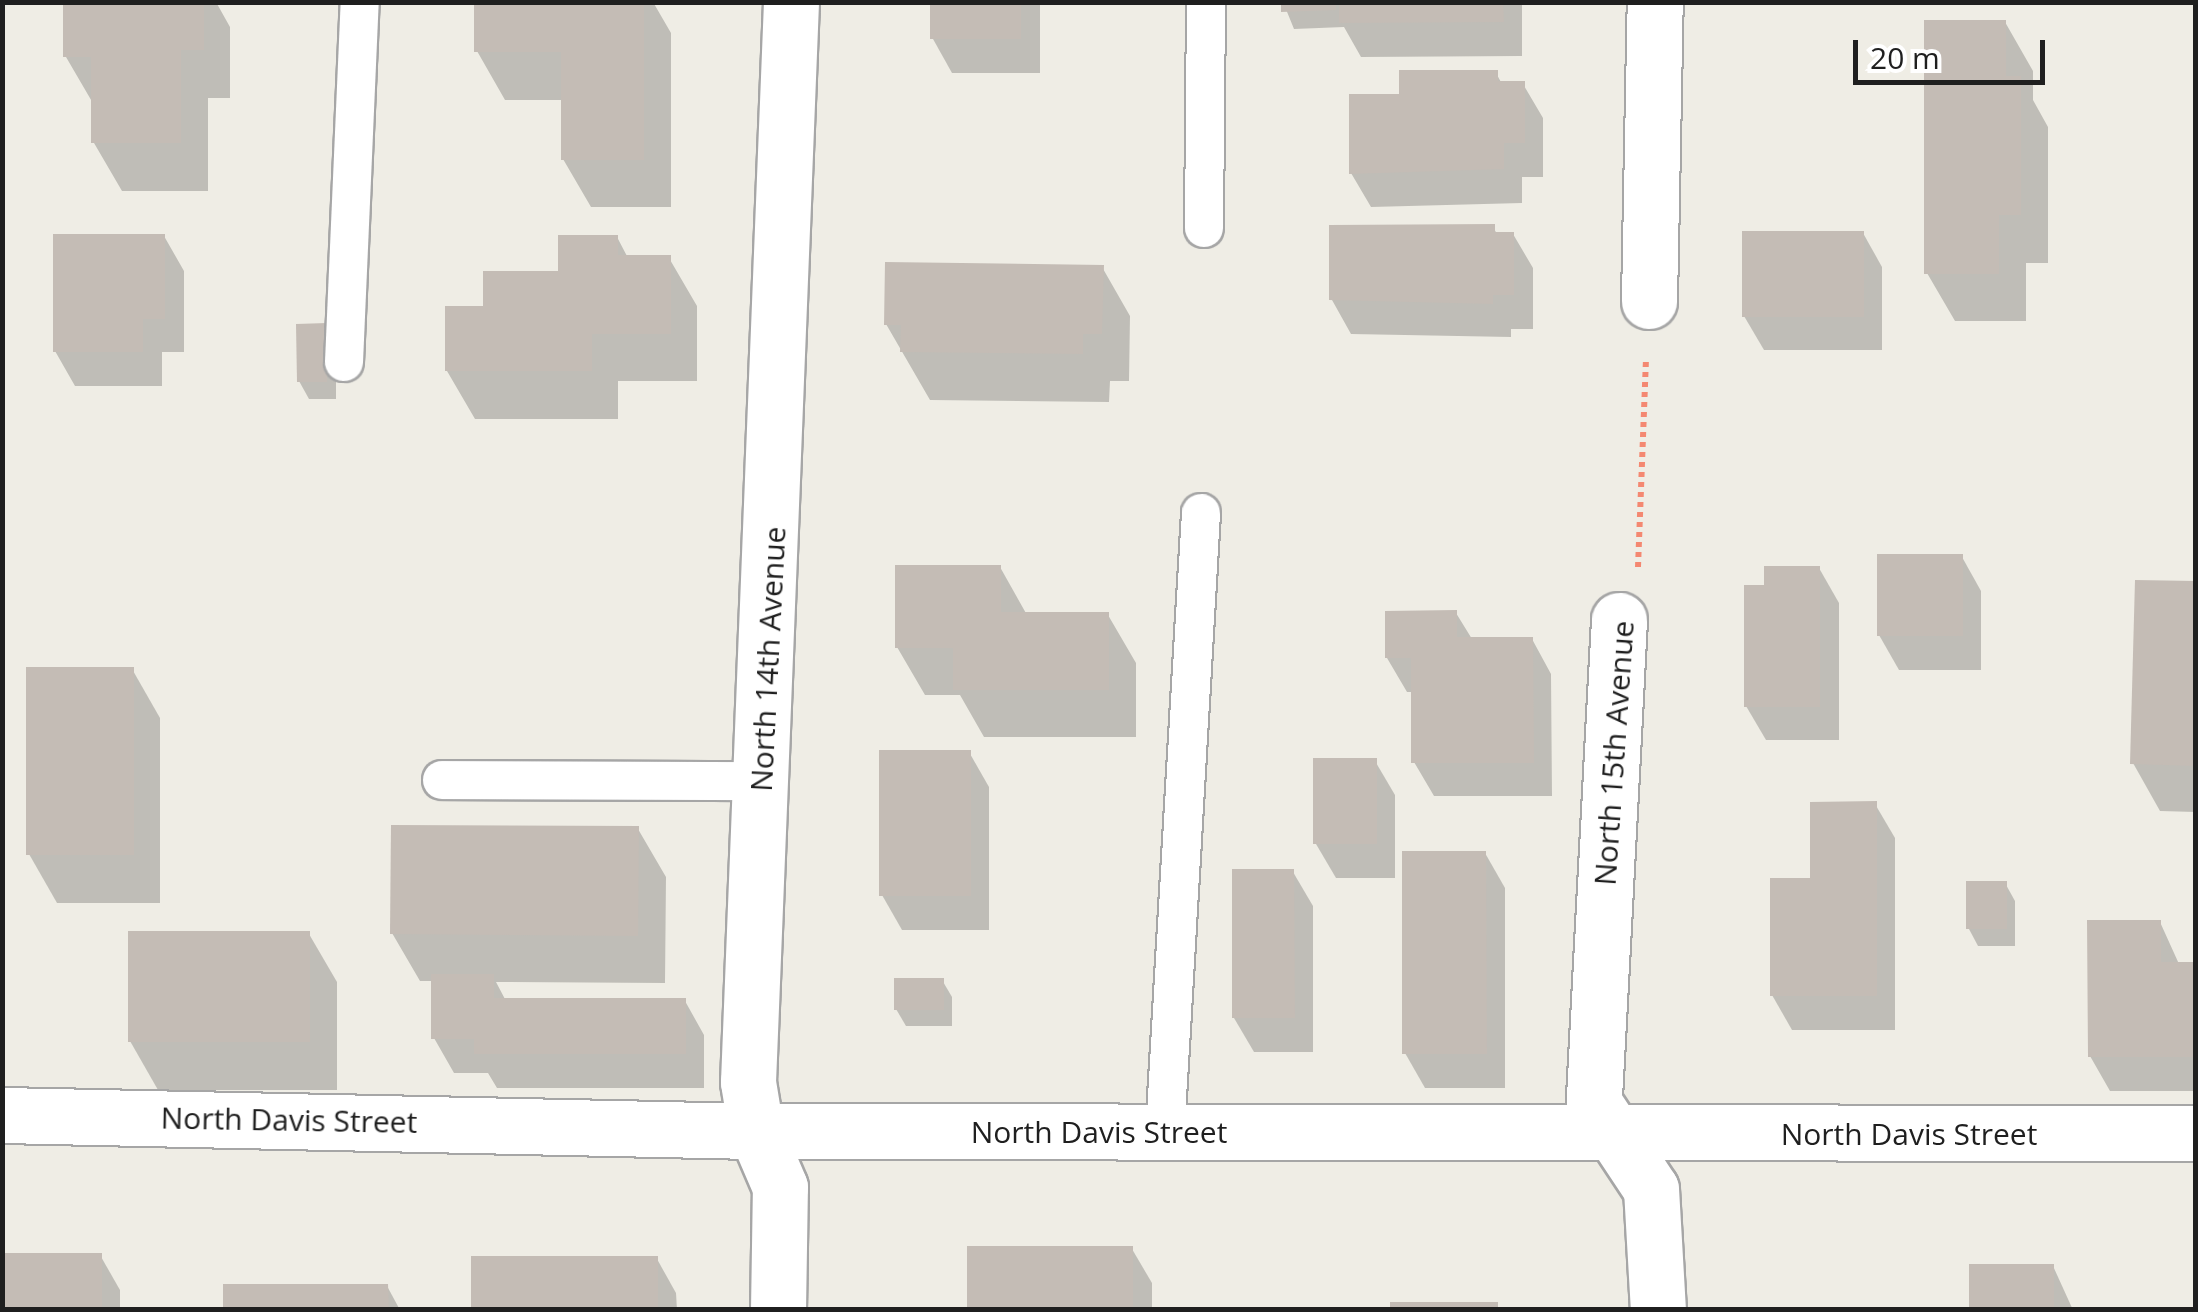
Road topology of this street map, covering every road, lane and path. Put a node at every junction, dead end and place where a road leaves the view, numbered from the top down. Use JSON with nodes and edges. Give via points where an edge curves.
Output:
{"nodes":[{"id":1,"x":360,"y":2,"type":"edge"},
{"id":2,"x":791,"y":2,"type":"edge"},
{"id":3,"x":1206,"y":2,"type":"edge"},
{"id":4,"x":1655,"y":2,"type":"edge"},
{"id":5,"x":1204,"y":228,"type":"dead end"},
{"id":6,"x":1650,"y":302,"type":"joint"},
{"id":7,"x":344,"y":362,"type":"dead end"},
{"id":8,"x":1200,"y":513,"type":"dead end"},
{"id":9,"x":1619,"y":620,"type":"joint"},
{"id":10,"x":442,"y":780,"type":"dead end"},
{"id":11,"x":762,"y":781,"type":"junction"},
{"id":12,"x":2,"y":1115,"type":"edge"},
{"id":13,"x":756,"y":1131,"type":"junction"},
{"id":14,"x":1165,"y":1132,"type":"junction"},
{"id":15,"x":2196,"y":1133,"type":"edge"},
{"id":16,"x":1615,"y":1134,"type":"junction"},
{"id":17,"x":778,"y":1310,"type":"edge"},
{"id":18,"x":1658,"y":1310,"type":"edge"}],
"edges":[{"from":1,"to":7,"type":"lane"},
{"from":2,"to":11,"type":"street","name":"North 14th Avenue"},
{"from":3,"to":5,"type":"lane"},
{"from":4,"to":6,"type":"street"},
{"from":6,"to":9,"type":"path","name":"North 15th Avenue","via":[[1642,557]]},
{"from":8,"to":14,"type":"lane"},
{"from":9,"to":16,"type":"street","name":"North 15th Avenue","via":[[1594,1082],[1594,1104]]},
{"from":10,"to":11,"type":"lane"},
{"from":11,"to":13,"type":"street","name":"North 14th Avenue","via":[[748,1082]]},
{"from":12,"to":13,"type":"street","name":"North Davis Street"},
{"from":13,"to":14,"type":"street","name":"North Davis Street"},
{"from":13,"to":17,"type":"street","name":"North 14th Avenue","via":[[780,1187]]},
{"from":14,"to":16,"type":"street","name":"North Davis Street"},
{"from":15,"to":16,"type":"street","name":"North Davis Street"},
{"from":16,"to":18,"type":"street","name":"North 15th Avenue","via":[[1656,1208]]}]}
